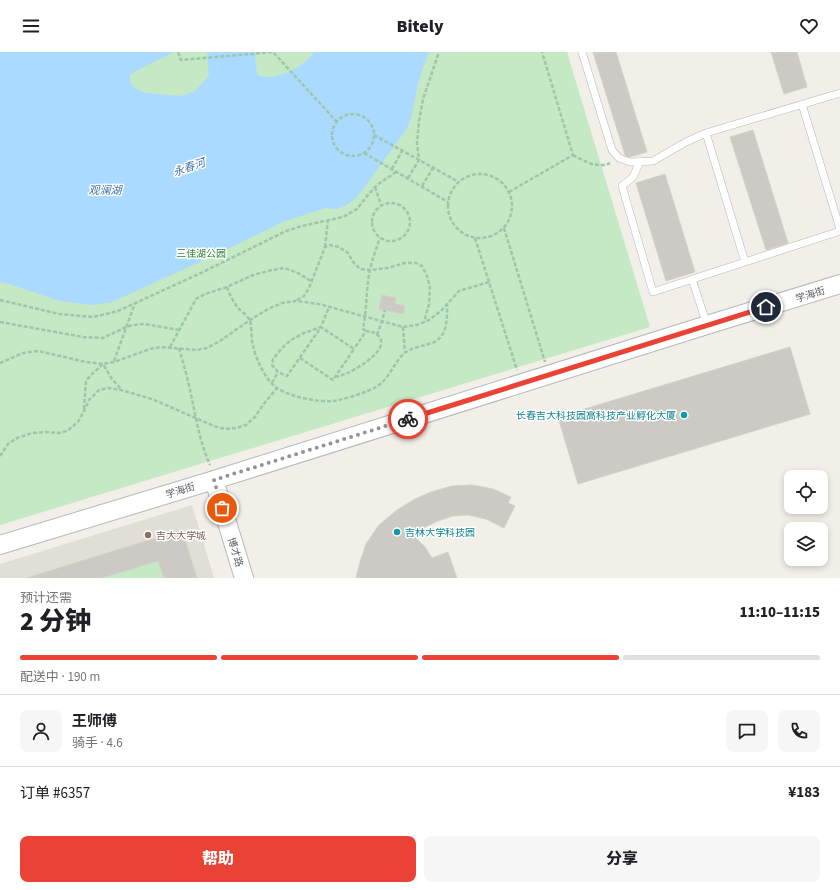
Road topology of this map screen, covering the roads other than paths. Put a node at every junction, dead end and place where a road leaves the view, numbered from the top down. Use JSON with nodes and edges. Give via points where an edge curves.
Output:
{"nodes":[{"id":1,"x":582,"y":52,"type":"edge"},
{"id":2,"x":840,"y":92,"type":"edge"},
{"id":3,"x":802,"y":104,"type":"junction"},
{"id":4,"x":706,"y":133,"type":"junction"},
{"id":5,"x":640,"y":161,"type":"junction"},
{"id":6,"x":840,"y":230,"type":"edge"},
{"id":7,"x":745,"y":262,"type":"junction"},
{"id":8,"x":692,"y":279,"type":"junction"},
{"id":9,"x":840,"y":284,"type":"edge"},
{"id":10,"x":707,"y":325,"type":"junction"},
{"id":11,"x":212,"y":473,"type":"junction"},
{"id":12,"x":0,"y":544,"type":"edge"},
{"id":13,"x":244,"y":578,"type":"edge"}],
"edges":[{"from":1,"to":5,"type":"lane","via":[[612,150],[619,158],[630,162]]},
{"from":2,"to":3,"type":"lane"},
{"from":3,"to":4,"type":"lane"},
{"from":3,"to":6,"type":"lane"},
{"from":4,"to":5,"type":"lane","via":[[653,161]]},
{"from":4,"to":7,"type":"lane"},
{"from":5,"to":8,"type":"lane","via":[[633,177],[622,186],[653,292]]},
{"from":6,"to":7,"type":"lane"},
{"from":7,"to":8,"type":"lane"},
{"from":8,"to":10,"type":"lane"},
{"from":9,"to":10,"type":"street","name":"学海街"},
{"from":10,"to":11,"type":"street","name":"学海街","via":[[521,384]]},
{"from":11,"to":12,"type":"street","name":"学海街"},
{"from":11,"to":13,"type":"street","name":"博才路"}]}
